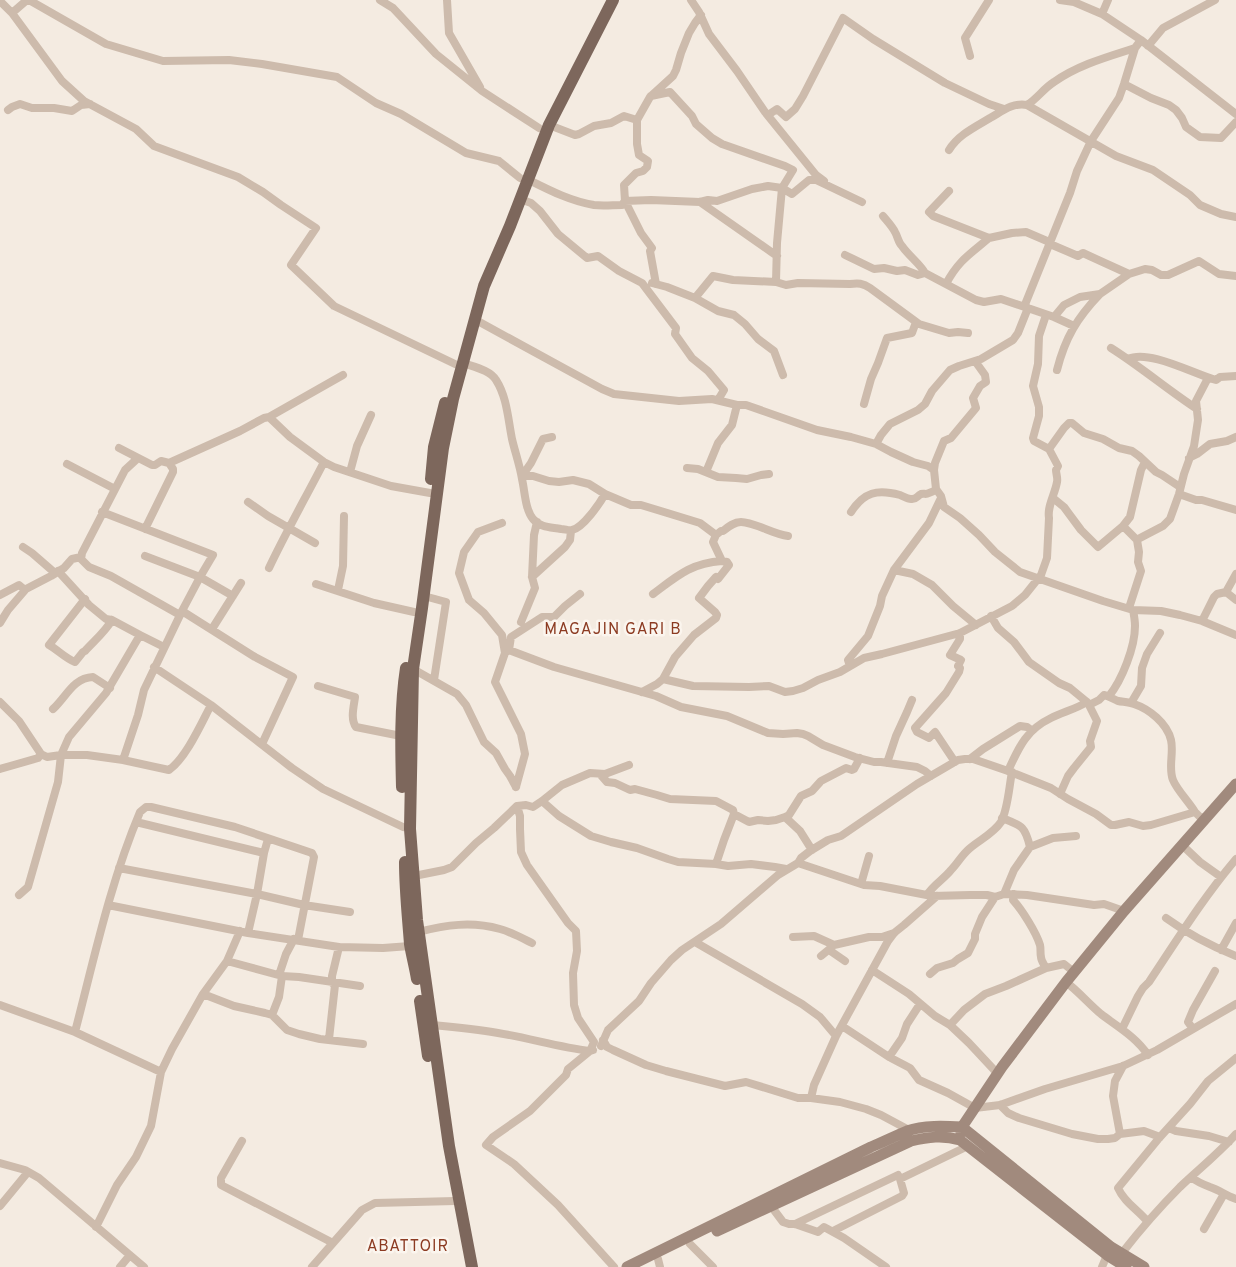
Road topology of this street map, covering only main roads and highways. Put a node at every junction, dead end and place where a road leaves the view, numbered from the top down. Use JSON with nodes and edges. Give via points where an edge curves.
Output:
{"nodes":[{"id":1,"x":603,"y":0,"type":"edge"},
{"id":2,"x":613,"y":0,"type":"edge"},
{"id":3,"x":544,"y":126,"type":"junction"},
{"id":4,"x":523,"y":179,"type":"junction"},
{"id":5,"x":457,"y":369,"type":"junction"},
{"id":6,"x":450,"y":398,"type":"junction"},
{"id":7,"x":1236,"y":784,"type":"edge"},
{"id":8,"x":1232,"y":795,"type":"edge"},
{"id":9,"x":962,"y":1127,"type":"junction"},
{"id":10,"x":964,"y":1143,"type":"junction"},
{"id":11,"x":659,"y":1263,"type":"edge"},
{"id":12,"x":465,"y":1267,"type":"edge"},
{"id":13,"x":472,"y":1267,"type":"edge"},
{"id":14,"x":627,"y":1267,"type":"edge"},
{"id":15,"x":641,"y":1267,"type":"edge"},
{"id":16,"x":1126,"y":1267,"type":"edge"},
{"id":17,"x":1144,"y":1267,"type":"edge"}],
"edges":[{"from":1,"to":3,"type":"main road","via":[[554,95]]},
{"from":2,"to":3,"type":"main road"},
{"from":3,"to":4,"type":"main road"},
{"from":4,"to":5,"type":"main road","via":[[520,199],[484,286]]},
{"from":4,"to":5,"type":"main road","via":[[477,283]]},
{"from":5,"to":6,"type":"main road"},
{"from":6,"to":12,"type":"main road","via":[[434,447],[403,685],[401,736],[410,946],[441,1147],[455,1201]]},
{"from":6,"to":13,"type":"main road","via":[[413,669],[410,829],[418,932],[449,1146]]},
{"from":7,"to":8,"type":"main road"},
{"from":8,"to":9,"type":"main road","via":[[1200,815],[1182,845],[1066,982],[997,1073]]},
{"from":9,"to":10,"type":"main road"},
{"from":9,"to":14,"type":"main road","via":[[909,1130]]},
{"from":9,"to":17,"type":"main road","via":[[1111,1247]]},
{"from":10,"to":11,"type":"main road","via":[[939,1136],[911,1141],[690,1244]]},
{"from":10,"to":16,"type":"main road"},
{"from":11,"to":15,"type":"main road"}]}
